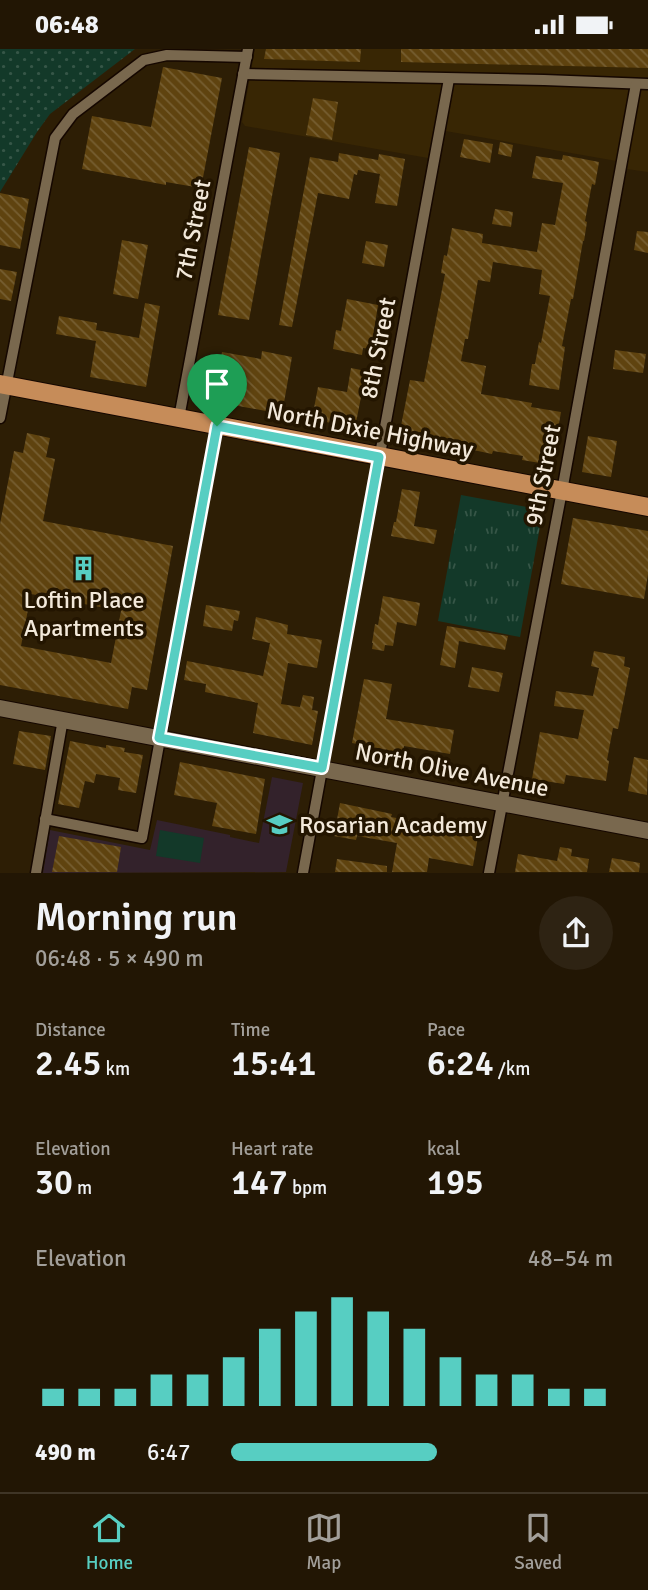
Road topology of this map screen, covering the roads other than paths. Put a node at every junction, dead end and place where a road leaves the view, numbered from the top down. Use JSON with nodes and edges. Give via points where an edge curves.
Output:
{"nodes":[{"id":1,"x":247,"y":53,"type":"edge"},
{"id":2,"x":243,"y":74,"type":"junction"},
{"id":3,"x":449,"y":79,"type":"junction"},
{"id":4,"x":636,"y":84,"type":"junction"},
{"id":5,"x":648,"y":84,"type":"edge"},
{"id":6,"x":3,"y":384,"type":"edge"},
{"id":7,"x":0,"y":418,"type":"edge"},
{"id":8,"x":179,"y":418,"type":"junction"},
{"id":9,"x":217,"y":426,"type":"junction"},
{"id":10,"x":379,"y":457,"type":"junction"},
{"id":11,"x":562,"y":491,"type":"junction"},
{"id":12,"x":648,"y":507,"type":"edge"},
{"id":13,"x":0,"y":708,"type":"edge"},
{"id":14,"x":62,"y":719,"type":"junction"},
{"id":15,"x":159,"y":738,"type":"junction"},
{"id":16,"x":322,"y":768,"type":"junction"},
{"id":17,"x":502,"y":803,"type":"junction"},
{"id":18,"x":45,"y":819,"type":"junction"},
{"id":19,"x":648,"y":831,"type":"edge"},
{"id":20,"x":36,"y":873,"type":"edge"},
{"id":21,"x":303,"y":873,"type":"edge"},
{"id":22,"x":489,"y":873,"type":"edge"}],
"edges":[{"from":1,"to":2,"type":"street","name":"7th Street"},
{"from":1,"to":6,"type":"street","via":[[167,55],[144,61],[73,114],[55,138]]},
{"from":2,"to":3,"type":"street"},
{"from":2,"to":8,"type":"street","name":"7th Street"},
{"from":3,"to":4,"type":"street"},
{"from":3,"to":10,"type":"street","name":"8th Street"},
{"from":4,"to":5,"type":"street"},
{"from":4,"to":11,"type":"street","name":"9th Street"},
{"from":6,"to":7,"type":"street"},
{"from":6,"to":8,"type":"main road","name":"North Dixie Highway"},
{"from":8,"to":9,"type":"main road","name":"North Dixie Highway"},
{"from":9,"to":10,"type":"main road","name":"North Dixie Highway"},
{"from":9,"to":15,"type":"street"},
{"from":10,"to":11,"type":"main road","name":"North Dixie Highway"},
{"from":10,"to":16,"type":"street","name":"8th Street"},
{"from":11,"to":12,"type":"main road","name":"North Dixie Highway"},
{"from":11,"to":17,"type":"street","name":"9th Street"},
{"from":13,"to":14,"type":"street","name":"North Olive Avenue"},
{"from":14,"to":15,"type":"street","name":"North Olive Avenue"},
{"from":14,"to":18,"type":"street"},
{"from":15,"to":16,"type":"street","name":"North Olive Avenue"},
{"from":15,"to":18,"type":"street","via":[[142,838]]},
{"from":16,"to":17,"type":"street","name":"North Olive Avenue"},
{"from":16,"to":21,"type":"street","name":"8th Street"},
{"from":17,"to":19,"type":"street","name":"North Olive Avenue"},
{"from":17,"to":22,"type":"street","name":"9th Street"},
{"from":18,"to":20,"type":"street"}]}
